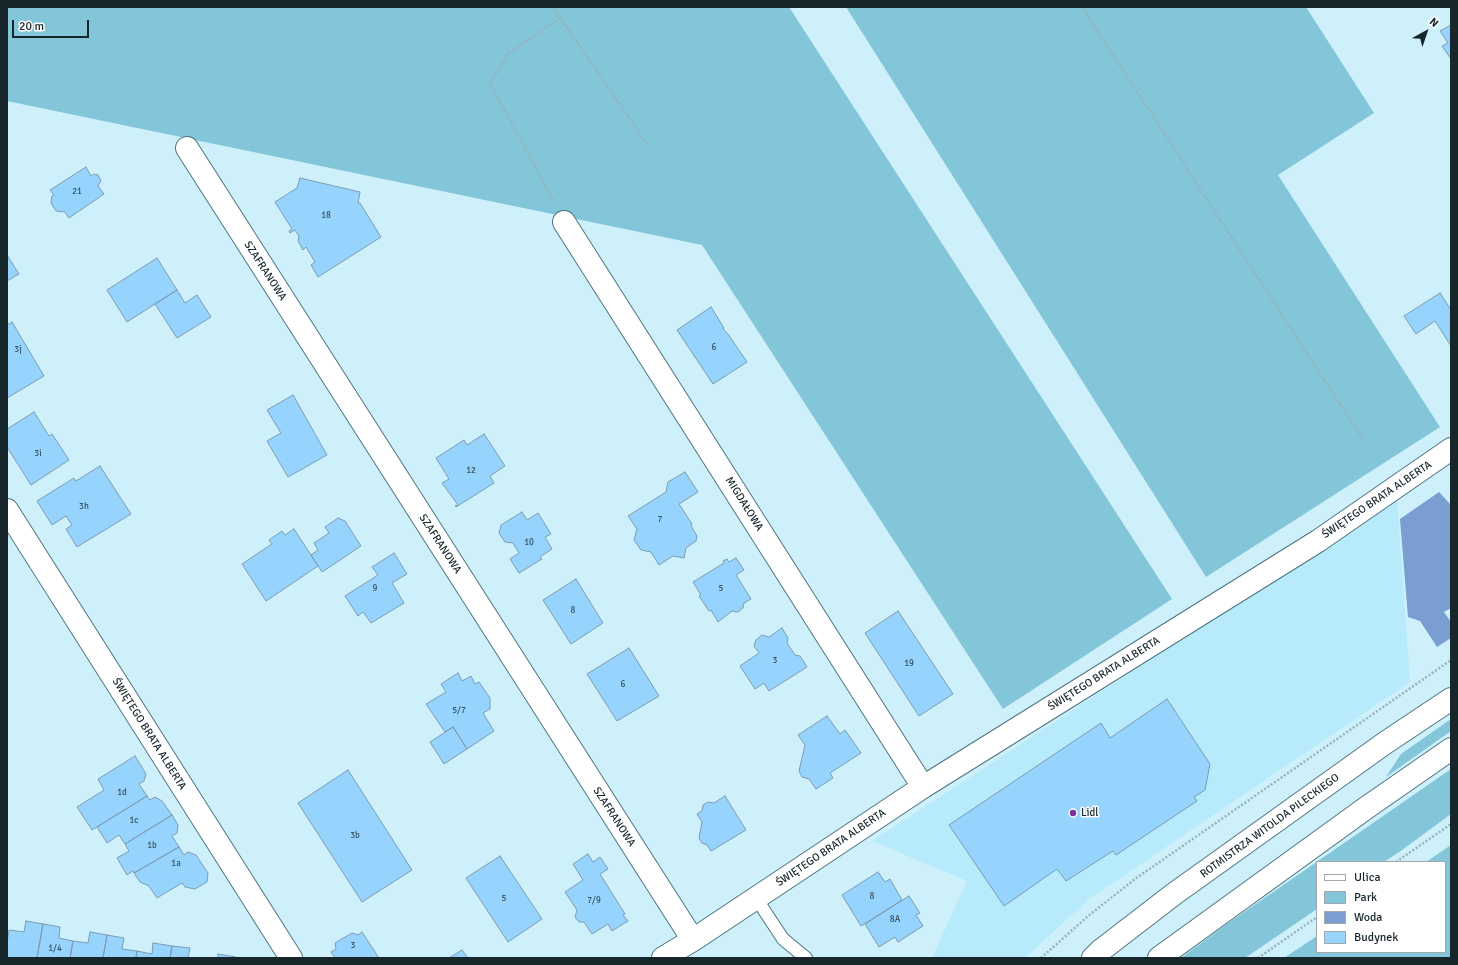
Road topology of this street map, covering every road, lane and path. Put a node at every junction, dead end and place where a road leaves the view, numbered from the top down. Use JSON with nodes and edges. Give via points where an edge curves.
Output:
{"nodes":[{"id":1,"x":553,"y":7,"type":"edge"},
{"id":2,"x":1082,"y":7,"type":"edge"},
{"id":3,"x":560,"y":18,"type":"junction"},
{"id":4,"x":647,"y":144,"type":"dead end"},
{"id":5,"x":187,"y":148,"type":"dead end"},
{"id":6,"x":564,"y":222,"type":"joint"},
{"id":7,"x":1364,"y":441,"type":"dead end"},
{"id":8,"x":1451,"y":449,"type":"edge"},
{"id":9,"x":7,"y":510,"type":"edge"},
{"id":10,"x":1451,"y":660,"type":"edge"},
{"id":11,"x":1451,"y":699,"type":"edge"},
{"id":12,"x":1451,"y":749,"type":"edge"},
{"id":13,"x":923,"y":787,"type":"junction"},
{"id":14,"x":1451,"y":824,"type":"edge"},
{"id":15,"x":1397,"y":861,"type":"edge"},
{"id":16,"x":756,"y":898,"type":"junction"},
{"id":17,"x":1316,"y":918,"type":"edge"},
{"id":18,"x":693,"y":940,"type":"junction"},
{"id":19,"x":291,"y":958,"type":"edge"},
{"id":20,"x":663,"y":958,"type":"edge"},
{"id":21,"x":806,"y":958,"type":"edge"},
{"id":22,"x":1041,"y":958,"type":"edge"},
{"id":23,"x":1092,"y":958,"type":"edge"},
{"id":24,"x":1159,"y":958,"type":"edge"},
{"id":25,"x":1258,"y":958,"type":"edge"}],
"edges":[{"from":1,"to":3,"type":"path"},
{"from":2,"to":7,"type":"path"},
{"from":3,"to":4,"type":"path"},
{"from":3,"to":6,"type":"path","via":[[510,54],[490,83]]},
{"from":5,"to":18,"type":"street","name":"SZAFRANOWA"},
{"from":6,"to":13,"type":"street","name":"MIGDAŁOWA"},
{"from":8,"to":13,"type":"street","name":"ŚWIĘTEGO BRATA ALBERTA","via":[[1318,541]]},
{"from":9,"to":19,"type":"street","name":"ŚWIĘTEGO BRATA ALBERTA"},
{"from":10,"to":22,"type":"path","via":[[1135,879]]},
{"from":11,"to":23,"type":"street","name":"ROTMISTRZA WITOLDA PILECKIEGO","via":[[1379,747],[1174,894]]},
{"from":12,"to":24,"type":"street"},
{"from":13,"to":16,"type":"street","name":"ŚWIĘTEGO BRATA ALBERTA"},
{"from":14,"to":15,"type":"path"},
{"from":16,"to":18,"type":"street","name":"ŚWIĘTEGO BRATA ALBERTA"},
{"from":16,"to":21,"type":"lane","via":[[783,939]]},
{"from":17,"to":25,"type":"path"},
{"from":18,"to":20,"type":"street","name":"ŚWIĘTEGO BRATA ALBERTA"}]}
